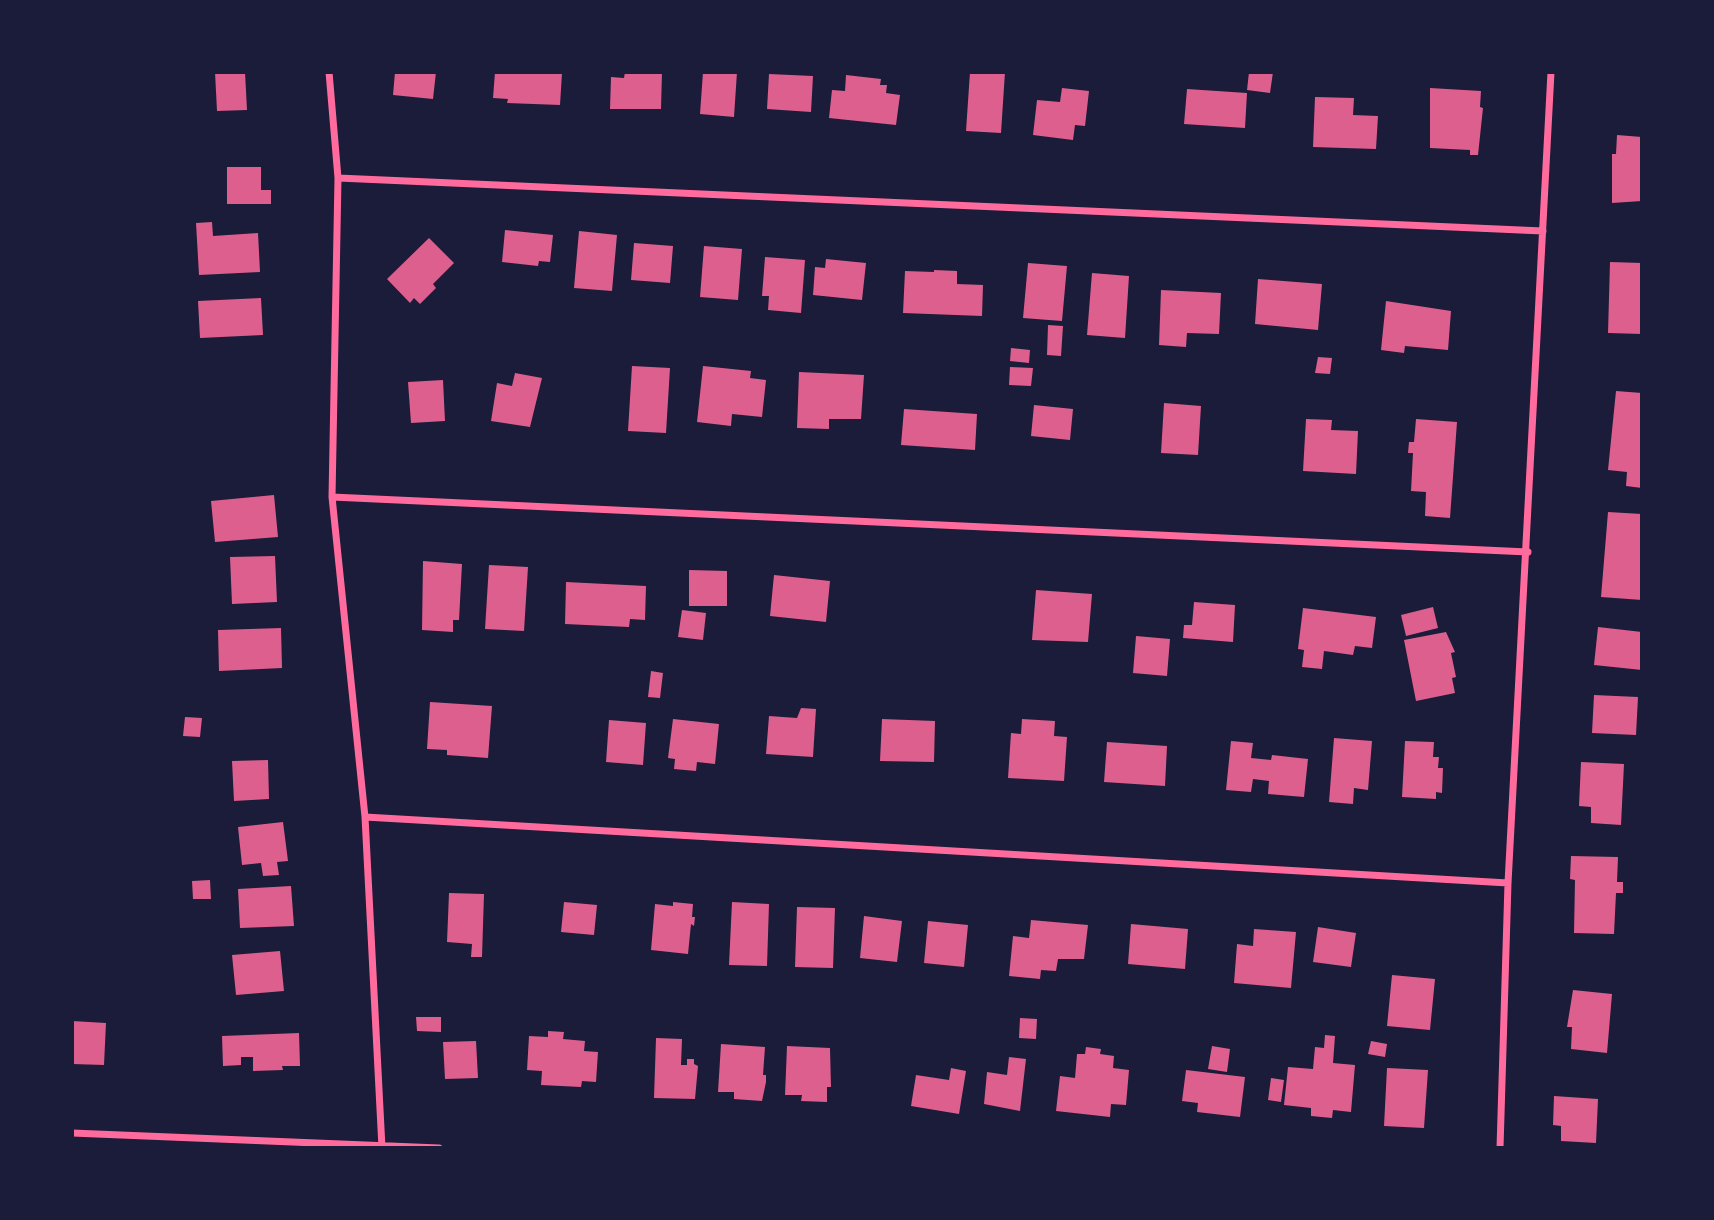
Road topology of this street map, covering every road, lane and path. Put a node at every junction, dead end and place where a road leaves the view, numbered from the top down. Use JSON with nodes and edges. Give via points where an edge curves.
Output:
{"nodes":[{"id":1,"x":329,"y":72,"type":"edge"},
{"id":2,"x":1550,"y":72,"type":"edge"},
{"id":3,"x":338,"y":178,"type":"junction"},
{"id":4,"x":1543,"y":231,"type":"junction"},
{"id":5,"x":332,"y":497,"type":"junction"},
{"id":6,"x":1528,"y":552,"type":"junction"},
{"id":7,"x":365,"y":817,"type":"junction"},
{"id":8,"x":1508,"y":883,"type":"junction"},
{"id":9,"x":72,"y":1133,"type":"edge"},
{"id":10,"x":382,"y":1146,"type":"edge"},
{"id":11,"x":439,"y":1148,"type":"edge"},
{"id":12,"x":1500,"y":1148,"type":"edge"}],
"edges":[{"from":1,"to":3,"type":"street"},
{"from":2,"to":4,"type":"street"},
{"from":3,"to":4,"type":"street"},
{"from":3,"to":5,"type":"street"},
{"from":4,"to":6,"type":"street"},
{"from":5,"to":6,"type":"street"},
{"from":5,"to":7,"type":"street"},
{"from":6,"to":8,"type":"street"},
{"from":7,"to":8,"type":"street"},
{"from":7,"to":10,"type":"street"},
{"from":8,"to":12,"type":"street"},
{"from":9,"to":10,"type":"street"},
{"from":10,"to":11,"type":"street"}]}
